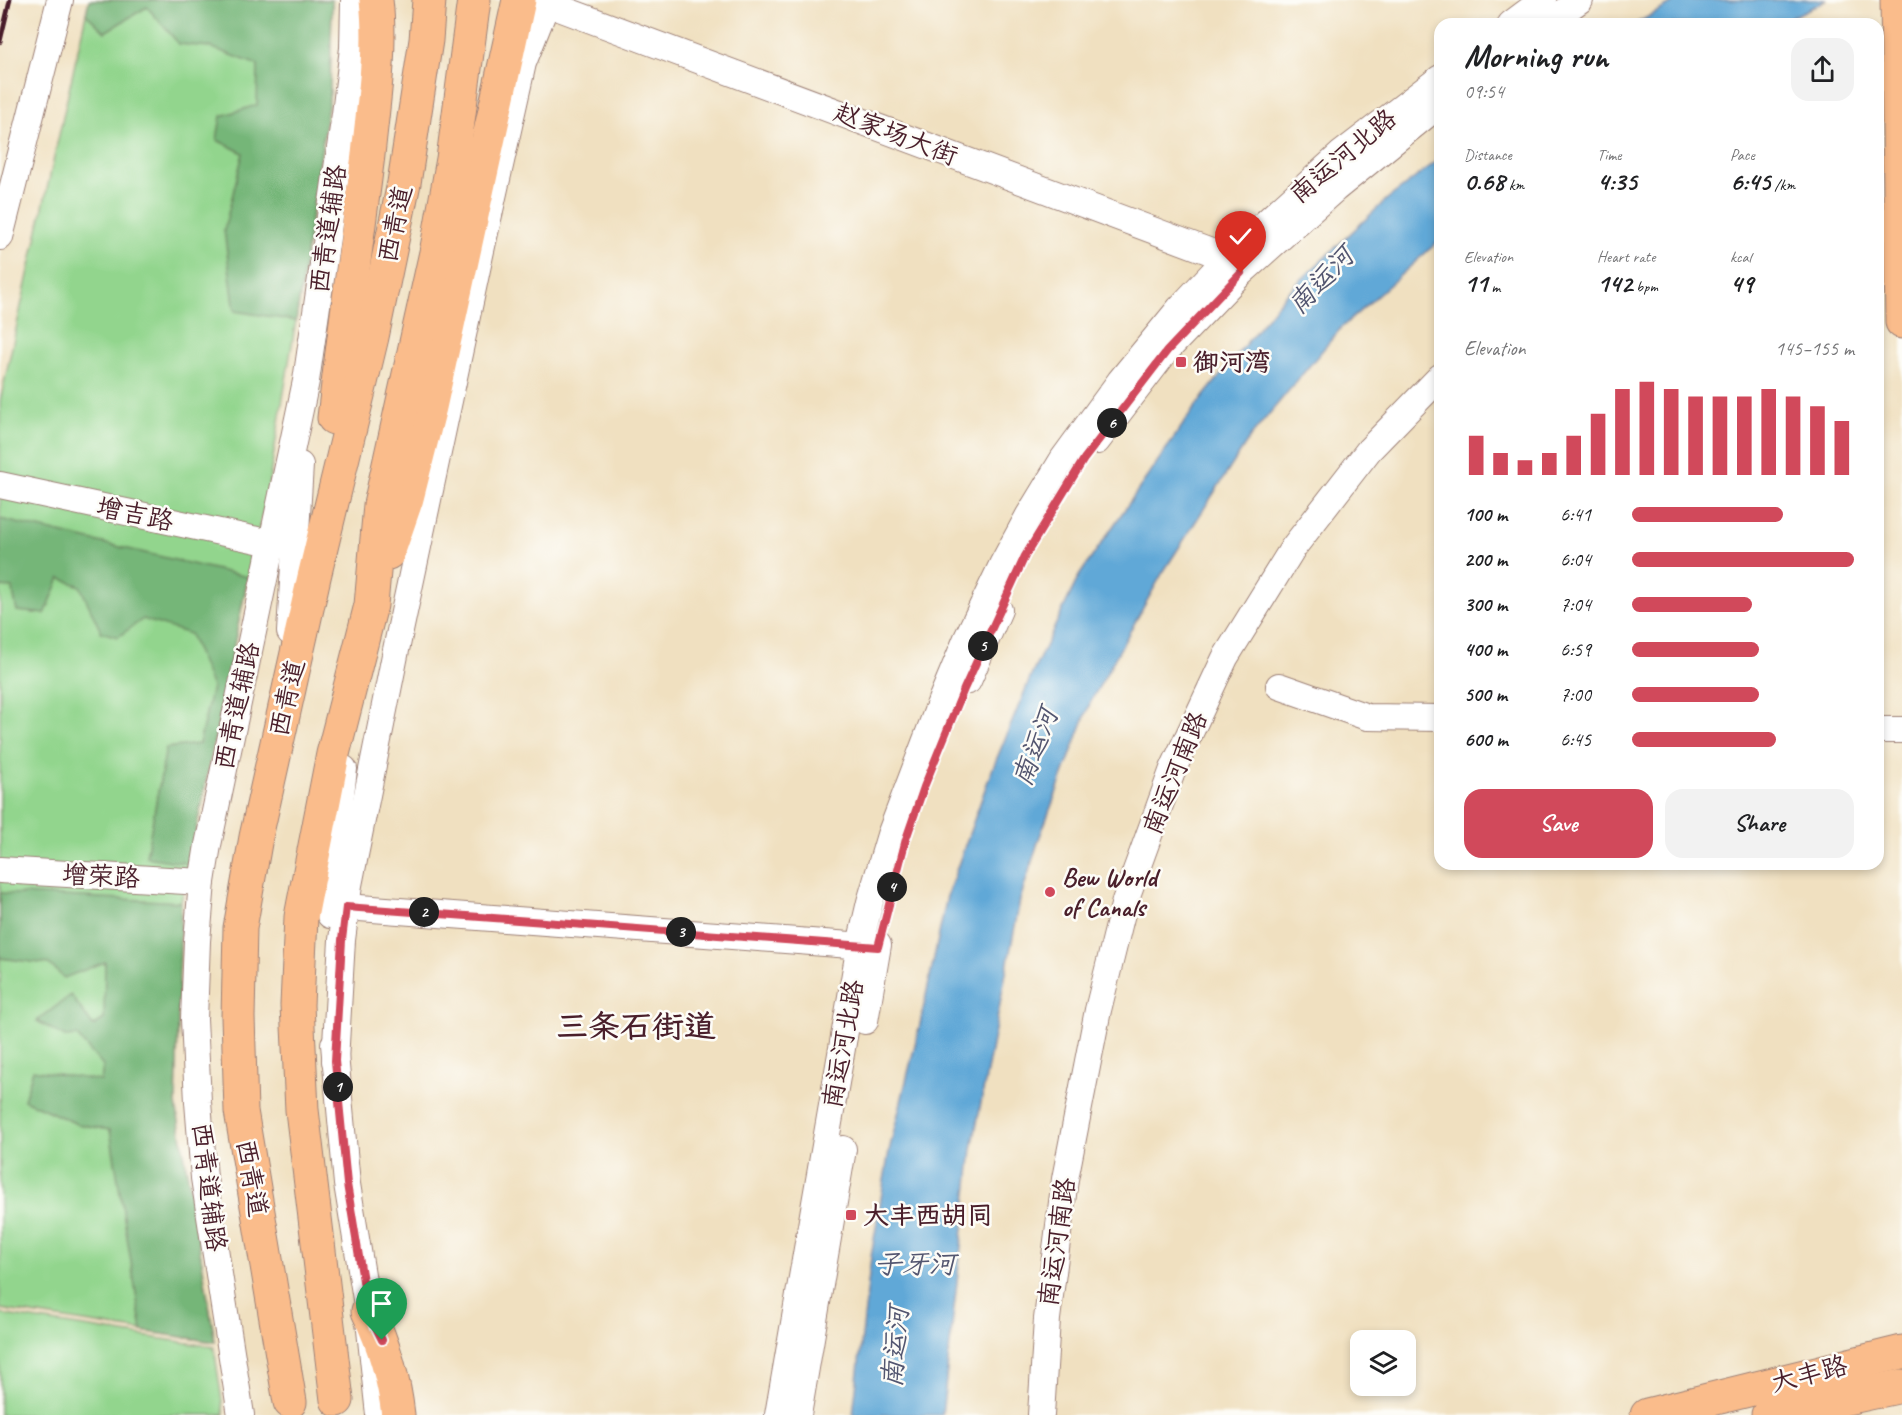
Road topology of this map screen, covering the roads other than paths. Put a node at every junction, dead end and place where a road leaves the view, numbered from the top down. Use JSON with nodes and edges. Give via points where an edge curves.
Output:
{"nodes":[{"id":1,"x":60,"y":0,"type":"edge"},
{"id":2,"x":354,"y":0,"type":"edge"},
{"id":3,"x":376,"y":0,"type":"edge"},
{"id":4,"x":429,"y":0,"type":"edge"},
{"id":5,"x":474,"y":0,"type":"edge"},
{"id":6,"x":1542,"y":0,"type":"edge"},
{"id":7,"x":1580,"y":0,"type":"edge"},
{"id":8,"x":1897,"y":0,"type":"edge"},
{"id":9,"x":530,"y":6,"type":"edge"},
{"id":10,"x":1519,"y":18,"type":"edge"},
{"id":11,"x":1554,"y":18,"type":"edge"},
{"id":12,"x":1900,"y":53,"type":"edge"},
{"id":13,"x":1434,"y":83,"type":"edge"},
{"id":14,"x":1434,"y":109,"type":"edge"},
{"id":15,"x":0,"y":237,"type":"edge"},
{"id":16,"x":1234,"y":266,"type":"junction"},
{"id":17,"x":1902,"y":322,"type":"edge"},
{"id":18,"x":306,"y":381,"type":"junction"},
{"id":19,"x":1434,"y":383,"type":"edge"},
{"id":20,"x":0,"y":485,"type":"edge"},
{"id":21,"x":0,"y":499,"type":"edge"},
{"id":22,"x":269,"y":550,"type":"junction"},
{"id":23,"x":314,"y":577,"type":"junction"},
{"id":24,"x":371,"y":605,"type":"junction"},
{"id":25,"x":352,"y":682,"type":"junction"},
{"id":26,"x":1279,"y":686,"type":"dead end"},
{"id":27,"x":286,"y":701,"type":"junction"},
{"id":28,"x":1434,"y":718,"type":"edge"},
{"id":29,"x":1884,"y":730,"type":"edge"},
{"id":30,"x":1902,"y":730,"type":"edge"},
{"id":31,"x":0,"y":870,"type":"edge"},
{"id":32,"x":202,"y":882,"type":"junction"},
{"id":33,"x":346,"y":907,"type":"junction"},
{"id":34,"x":869,"y":946,"type":"junction"},
{"id":35,"x":335,"y":1061,"type":"junction"},
{"id":36,"x":368,"y":1311,"type":"junction"},
{"id":37,"x":1902,"y":1352,"type":"edge"},
{"id":38,"x":1902,"y":1386,"type":"edge"},
{"id":39,"x":337,"y":1400,"type":"dead end"},
{"id":40,"x":290,"y":1402,"type":"dead end"},
{"id":41,"x":241,"y":1415,"type":"edge"},
{"id":42,"x":379,"y":1415,"type":"edge"},
{"id":43,"x":398,"y":1415,"type":"edge"},
{"id":44,"x":778,"y":1415,"type":"edge"},
{"id":45,"x":798,"y":1415,"type":"edge"},
{"id":46,"x":1041,"y":1415,"type":"edge"},
{"id":47,"x":1647,"y":1415,"type":"edge"},
{"id":48,"x":1768,"y":1415,"type":"edge"}],
"edges":[{"from":1,"to":15,"type":"street"},
{"from":2,"to":18,"type":"street","name":"西青道辅路","via":[[345,114]]},
{"from":3,"to":23,"type":"main road","via":[[378,49],[364,182]]},
{"from":4,"to":23,"type":"main road","name":"西青道","via":[[404,183],[372,338]]},
{"from":5,"to":24,"type":"main road","name":"西青道","via":[[437,248],[380,505]]},
{"from":6,"to":10,"type":"street"},
{"from":7,"to":11,"type":"street"},
{"from":8,"to":12,"type":"main road"},
{"from":9,"to":16,"type":"street","name":"赵家场大街"},
{"from":9,"to":24,"type":"main road","via":[[407,498]]},
{"from":9,"to":33,"type":"street","via":[[524,63],[396,650]]},
{"from":12,"to":17,"type":"main road"},
{"from":13,"to":16,"type":"street","name":"南运河北路","via":[[1341,154]]},
{"from":14,"to":16,"type":"street","name":"南运河北路"},
{"from":16,"to":34,"type":"street","name":"南运河北路","via":[[1180,308],[1114,389],[1063,459],[1029,515],[967,638],[906,787],[870,902]]},
{"from":18,"to":22,"type":"street","name":"西青道辅路"},
{"from":18,"to":27,"type":"street"},
{"from":19,"to":46,"type":"street","name":"南运河南路","via":[[1369,450],[1293,548],[1225,658],[1173,769],[1125,901],[1098,1010],[1065,1179],[1047,1319]]},
{"from":20,"to":22,"type":"street","name":"增吉路"},
{"from":21,"to":22,"type":"street","name":"增吉路"},
{"from":22,"to":32,"type":"street","name":"西青道辅路"},
{"from":23,"to":27,"type":"main road","name":"西青道"},
{"from":24,"to":25,"type":"main road","name":"西青道"},
{"from":25,"to":35,"type":"street","via":[[328,946]]},
{"from":25,"to":39,"type":"main road","name":"西青道","via":[[333,754],[301,917],[297,1005],[302,1110]]},
{"from":26,"to":28,"type":"street","via":[[1367,717]]},
{"from":27,"to":40,"type":"main road","name":"西青道","via":[[240,928],[238,1017],[241,1111]]},
{"from":29,"to":30,"type":"street"},
{"from":31,"to":32,"type":"street","name":"增荣路"},
{"from":32,"to":41,"type":"street","name":"西青道辅路","via":[[194,1019],[198,1102],[204,1178]]},
{"from":33,"to":34,"type":"street"},
{"from":33,"to":35,"type":"street"},
{"from":34,"to":44,"type":"street","name":"南运河北路"},
{"from":34,"to":45,"type":"street","name":"南运河北路"},
{"from":35,"to":36,"type":"street","via":[[347,1184]]},
{"from":36,"to":42,"type":"street"},
{"from":36,"to":43,"type":"main road","via":[[382,1340]]},
{"from":37,"to":47,"type":"main road","name":"大丰路"},
{"from":38,"to":48,"type":"main road","name":"大丰路"}]}
